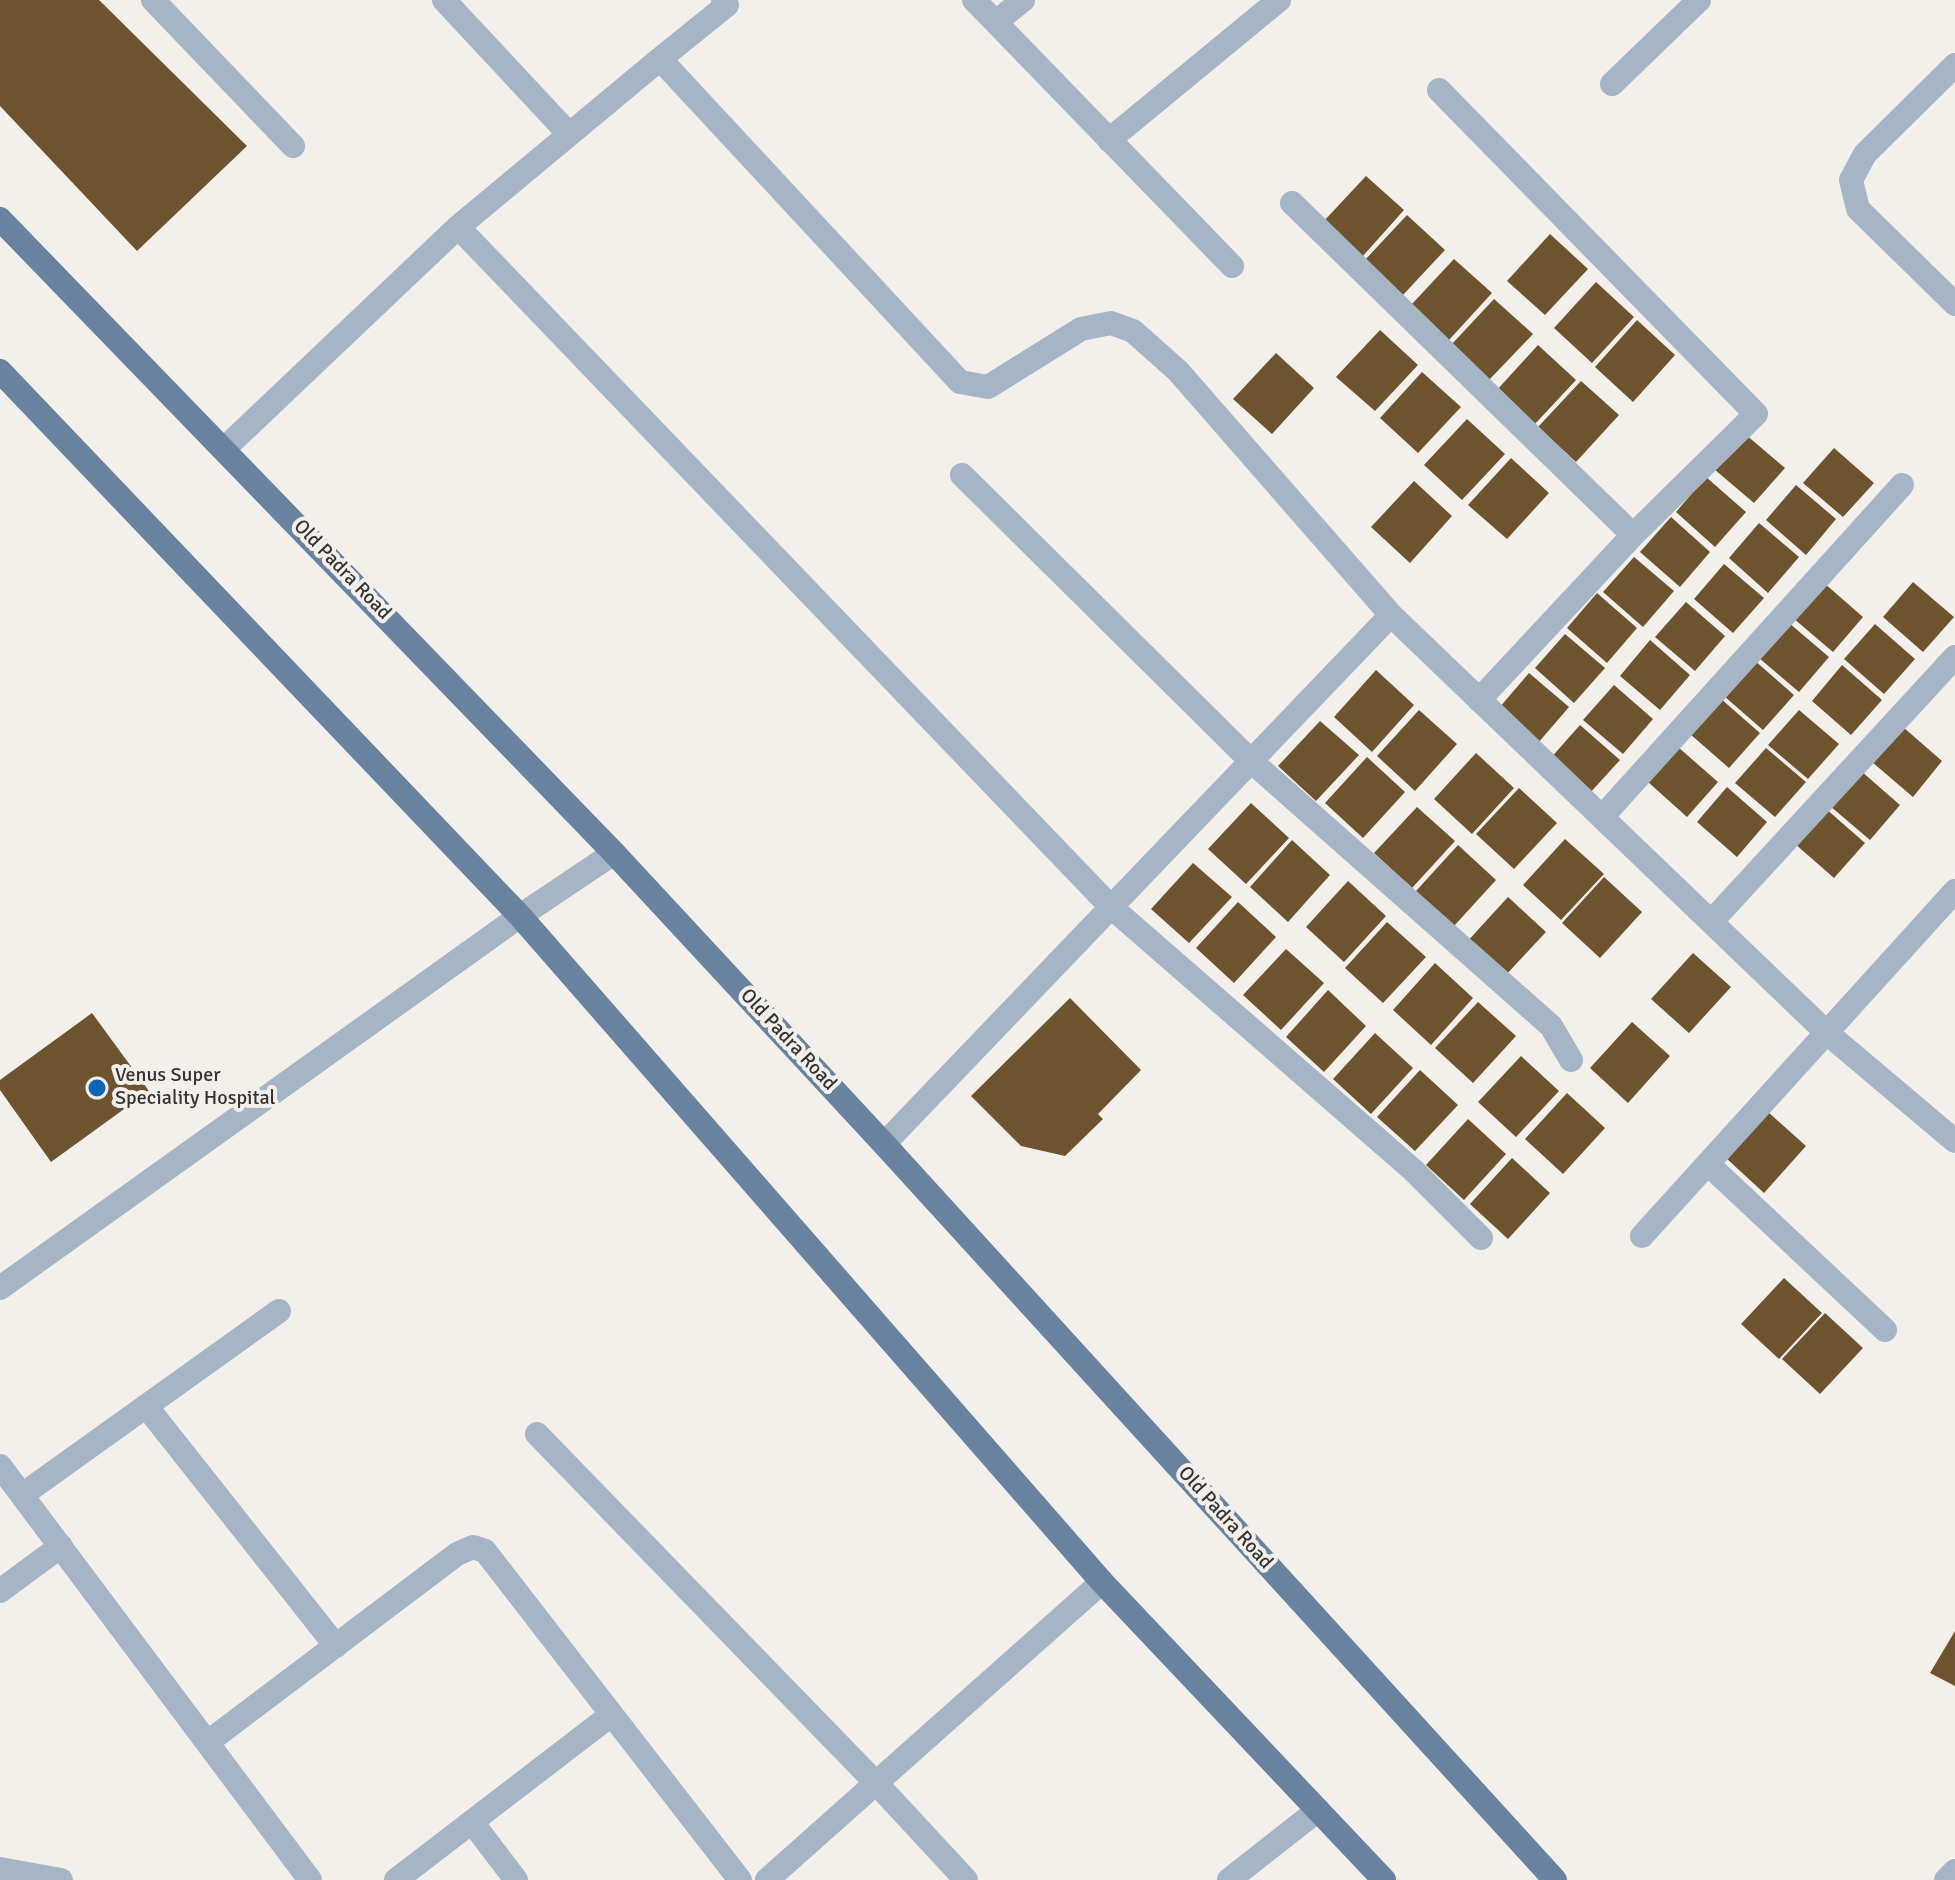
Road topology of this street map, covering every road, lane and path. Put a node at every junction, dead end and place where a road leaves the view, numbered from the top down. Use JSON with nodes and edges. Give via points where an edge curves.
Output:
{"nodes":[{"id":1,"x":153,"y":0,"type":"edge"},
{"id":2,"x":444,"y":0,"type":"edge"},
{"id":3,"x":974,"y":0,"type":"edge"},
{"id":4,"x":1023,"y":0,"type":"edge"},
{"id":5,"x":1279,"y":0,"type":"edge"},
{"id":6,"x":1699,"y":0,"type":"edge"},
{"id":7,"x":727,"y":2,"type":"edge"},
{"id":8,"x":996,"y":22,"type":"junction"},
{"id":9,"x":660,"y":59,"type":"junction"},
{"id":10,"x":1955,"y":65,"type":"edge"},
{"id":11,"x":1612,"y":84,"type":"dead end"},
{"id":12,"x":1439,"y":90,"type":"dead end"},
{"id":13,"x":568,"y":133,"type":"junction"},
{"id":14,"x":1109,"y":140,"type":"junction"},
{"id":15,"x":293,"y":146,"type":"dead end"},
{"id":16,"x":1292,"y":203,"type":"dead end"},
{"id":17,"x":0,"y":219,"type":"edge"},
{"id":18,"x":458,"y":227,"type":"junction"},
{"id":19,"x":1232,"y":266,"type":"dead end"},
{"id":20,"x":1955,"y":304,"type":"edge"},
{"id":21,"x":0,"y":371,"type":"edge"},
{"id":22,"x":225,"y":448,"type":"junction"},
{"id":23,"x":962,"y":475,"type":"dead end"},
{"id":24,"x":1902,"y":485,"type":"dead end"},
{"id":25,"x":1633,"y":535,"type":"junction"},
{"id":26,"x":1391,"y":615,"type":"junction"},
{"id":27,"x":1955,"y":657,"type":"edge"},
{"id":28,"x":1479,"y":700,"type":"junction"},
{"id":29,"x":1251,"y":761,"type":"junction"},
{"id":30,"x":1602,"y":817,"type":"junction"},
{"id":31,"x":614,"y":853,"type":"junction"},
{"id":32,"x":1953,"y":896,"type":"edge"},
{"id":33,"x":1111,"y":907,"type":"junction"},
{"id":34,"x":520,"y":916,"type":"junction"},
{"id":35,"x":1711,"y":922,"type":"junction"},
{"id":36,"x":1827,"y":1033,"type":"junction"},
{"id":37,"x":1571,"y":1060,"type":"dead end"},
{"id":38,"x":1955,"y":1141,"type":"edge"},
{"id":39,"x":884,"y":1144,"type":"junction"},
{"id":40,"x":1708,"y":1164,"type":"junction"},
{"id":41,"x":1642,"y":1236,"type":"dead end"},
{"id":42,"x":1481,"y":1238,"type":"dead end"},
{"id":43,"x":0,"y":1288,"type":"edge"},
{"id":44,"x":279,"y":1311,"type":"dead end"},
{"id":45,"x":1885,"y":1330,"type":"dead end"},
{"id":46,"x":146,"y":1406,"type":"junction"},
{"id":47,"x":537,"y":1434,"type":"dead end"},
{"id":48,"x":0,"y":1466,"type":"edge"},
{"id":49,"x":22,"y":1495,"type":"junction"},
{"id":50,"x":61,"y":1546,"type":"junction"},
{"id":51,"x":1102,"y":1582,"type":"junction"},
{"id":52,"x":0,"y":1591,"type":"edge"},
{"id":53,"x":336,"y":1646,"type":"junction"},
{"id":54,"x":611,"y":1715,"type":"junction"},
{"id":55,"x":208,"y":1742,"type":"junction"},
{"id":56,"x":877,"y":1784,"type":"junction"},
{"id":57,"x":1318,"y":1810,"type":"junction"},
{"id":58,"x":472,"y":1822,"type":"junction"},
{"id":59,"x":0,"y":1869,"type":"edge"},
{"id":60,"x":1955,"y":1871,"type":"edge"},
{"id":61,"x":61,"y":1880,"type":"edge"},
{"id":62,"x":310,"y":1880,"type":"edge"},
{"id":63,"x":396,"y":1880,"type":"edge"},
{"id":64,"x":516,"y":1880,"type":"edge"},
{"id":65,"x":740,"y":1880,"type":"edge"},
{"id":66,"x":767,"y":1880,"type":"edge"},
{"id":67,"x":966,"y":1880,"type":"edge"},
{"id":68,"x":1229,"y":1880,"type":"edge"},
{"id":69,"x":1384,"y":1880,"type":"edge"},
{"id":70,"x":1555,"y":1880,"type":"edge"},
{"id":71,"x":1946,"y":1880,"type":"edge"}],
"edges":[{"from":1,"to":15,"type":"street"},
{"from":2,"to":13,"type":"street"},
{"from":3,"to":8,"type":"street"},
{"from":4,"to":8,"type":"street"},
{"from":5,"to":14,"type":"street"},
{"from":6,"to":11,"type":"street"},
{"from":7,"to":9,"type":"street"},
{"from":8,"to":14,"type":"street"},
{"from":9,"to":13,"type":"street"},
{"from":9,"to":26,"type":"street","via":[[960,382],[988,387],[1081,329],[1111,323],[1133,331],[1178,371]]},
{"from":10,"to":20,"type":"street","via":[[1865,154],[1851,180],[1858,209]]},
{"from":12,"to":25,"type":"street","via":[[1756,414]]},
{"from":13,"to":18,"type":"street"},
{"from":14,"to":19,"type":"street"},
{"from":16,"to":25,"type":"street"},
{"from":17,"to":22,"type":"main road","name":"Old Padra Road"},
{"from":18,"to":22,"type":"street"},
{"from":18,"to":33,"type":"street"},
{"from":21,"to":34,"type":"main road"},
{"from":22,"to":31,"type":"main road","name":"Old Padra Road"},
{"from":23,"to":29,"type":"street"},
{"from":24,"to":30,"type":"street"},
{"from":25,"to":28,"type":"street"},
{"from":26,"to":28,"type":"street"},
{"from":26,"to":29,"type":"street"},
{"from":27,"to":35,"type":"street"},
{"from":28,"to":30,"type":"street"},
{"from":29,"to":33,"type":"street"},
{"from":29,"to":37,"type":"street","via":[[1551,1026]]},
{"from":30,"to":35,"type":"street"},
{"from":31,"to":34,"type":"street"},
{"from":31,"to":39,"type":"main road","name":"Old Padra Road"},
{"from":32,"to":36,"type":"street"},
{"from":33,"to":39,"type":"street"},
{"from":33,"to":42,"type":"street","via":[[1413,1170]]},
{"from":34,"to":43,"type":"street"},
{"from":34,"to":51,"type":"main road"},
{"from":35,"to":36,"type":"street"},
{"from":36,"to":38,"type":"street"},
{"from":36,"to":40,"type":"street"},
{"from":39,"to":70,"type":"main road","name":"Old Padra Road"},
{"from":40,"to":41,"type":"street"},
{"from":40,"to":45,"type":"street"},
{"from":44,"to":46,"type":"street"},
{"from":46,"to":49,"type":"street"},
{"from":46,"to":53,"type":"street"},
{"from":47,"to":56,"type":"street"},
{"from":48,"to":49,"type":"street"},
{"from":49,"to":50,"type":"street"},
{"from":50,"to":52,"type":"street"},
{"from":50,"to":55,"type":"street"},
{"from":51,"to":56,"type":"street"},
{"from":51,"to":57,"type":"main road"},
{"from":53,"to":54,"type":"street","via":[[473,1547],[485,1551]]},
{"from":53,"to":55,"type":"street"},
{"from":54,"to":58,"type":"street"},
{"from":54,"to":65,"type":"street"},
{"from":55,"to":62,"type":"street"},
{"from":56,"to":66,"type":"street"},
{"from":56,"to":67,"type":"street"},
{"from":57,"to":68,"type":"street"},
{"from":57,"to":69,"type":"main road"},
{"from":58,"to":63,"type":"street"},
{"from":58,"to":64,"type":"street"},
{"from":59,"to":61,"type":"street"},
{"from":60,"to":71,"type":"street"}]}
